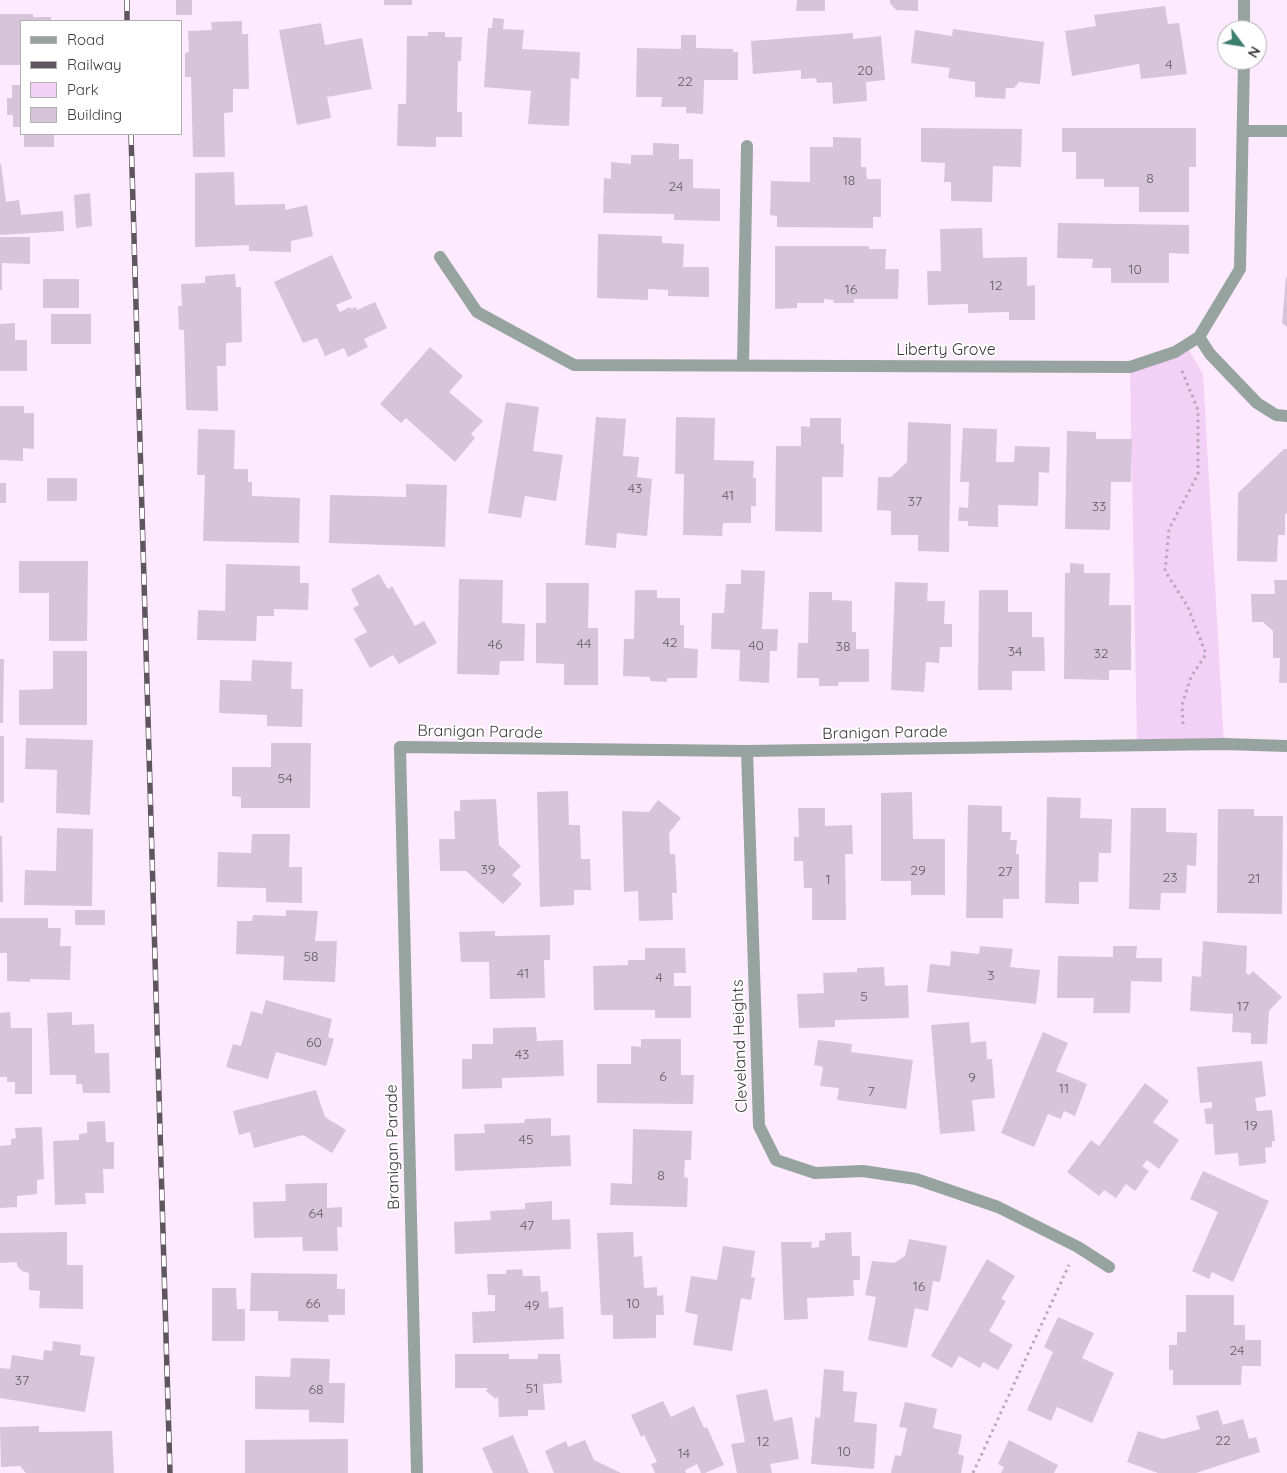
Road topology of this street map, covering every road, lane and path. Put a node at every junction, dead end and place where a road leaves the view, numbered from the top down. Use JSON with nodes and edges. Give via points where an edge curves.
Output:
{"nodes":[{"id":1,"x":1244,"y":0,"type":"edge"},
{"id":2,"x":1244,"y":20,"type":"edge"},
{"id":3,"x":1244,"y":70,"type":"edge"},
{"id":4,"x":1287,"y":130,"type":"edge"},
{"id":5,"x":1242,"y":131,"type":"junction"},
{"id":6,"x":747,"y":146,"type":"dead end"},
{"id":7,"x":440,"y":258,"type":"dead end"},
{"id":8,"x":1199,"y":337,"type":"junction"},
{"id":9,"x":1175,"y":352,"type":"junction"},
{"id":10,"x":743,"y":366,"type":"junction"},
{"id":11,"x":1287,"y":416,"type":"edge"},
{"id":12,"x":1183,"y":744,"type":"junction"},
{"id":13,"x":1287,"y":746,"type":"edge"},
{"id":14,"x":746,"y":751,"type":"junction"},
{"id":15,"x":1078,"y":1247,"type":"junction"},
{"id":16,"x":1109,"y":1268,"type":"dead end"},
{"id":17,"x":417,"y":1473,"type":"edge"},
{"id":18,"x":973,"y":1473,"type":"edge"}],
"edges":[{"from":1,"to":2,"type":"street"},
{"from":3,"to":5,"type":"street","name":"Liberty Grove"},
{"from":4,"to":5,"type":"street"},
{"from":5,"to":8,"type":"street","name":"Liberty Grove","via":[[1240,269]]},
{"from":6,"to":10,"type":"street"},
{"from":7,"to":10,"type":"street","name":"Liberty Grove","via":[[478,312],[574,365]]},
{"from":8,"to":9,"type":"street","name":"Liberty Grove"},
{"from":8,"to":11,"type":"street","via":[[1210,354],[1257,403],[1276,415]]},
{"from":9,"to":10,"type":"street","name":"Liberty Grove","via":[[1130,367]]},
{"from":9,"to":12,"type":"path","via":[[1198,410],[1198,474],[1169,529],[1165,571],[1188,607],[1206,654],[1191,677],[1182,706]]},
{"from":12,"to":13,"type":"street","name":"Branigan Parade"},
{"from":12,"to":14,"type":"street","name":"Branigan Parade"},
{"from":14,"to":15,"type":"street","name":"Cleveland Heights","via":[[759,1126],[776,1160],[815,1173],[863,1171],[916,1179],[998,1207]]},
{"from":14,"to":17,"type":"street","name":"Branigan Parade","via":[[400,747]]},
{"from":15,"to":16,"type":"street","name":"Cleveland Heights"},
{"from":15,"to":18,"type":"path"}]}
